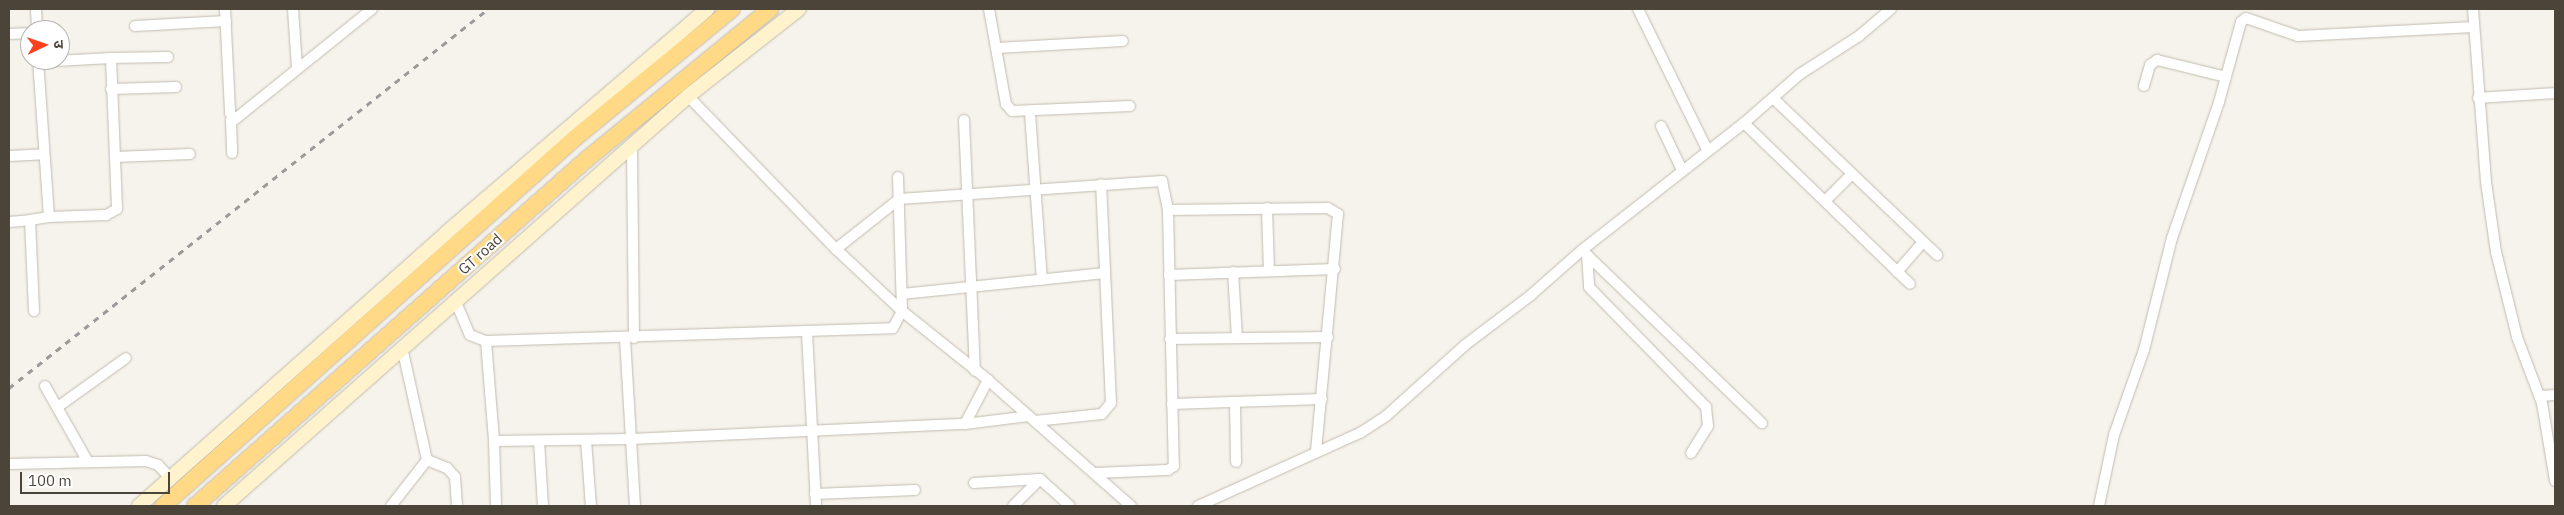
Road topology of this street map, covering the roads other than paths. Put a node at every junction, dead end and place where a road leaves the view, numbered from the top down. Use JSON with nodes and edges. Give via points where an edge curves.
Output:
{"nodes":[{"id":1,"x":225,"y":9,"type":"edge"},
{"id":2,"x":293,"y":9,"type":"edge"},
{"id":3,"x":372,"y":9,"type":"edge"},
{"id":4,"x":707,"y":9,"type":"edge"},
{"id":5,"x":732,"y":9,"type":"edge"},
{"id":6,"x":770,"y":9,"type":"edge"},
{"id":7,"x":799,"y":9,"type":"edge"},
{"id":8,"x":989,"y":9,"type":"edge"},
{"id":9,"x":1638,"y":9,"type":"edge"},
{"id":10,"x":1891,"y":9,"type":"edge"},
{"id":11,"x":2473,"y":9,"type":"edge"},
{"id":12,"x":226,"y":21,"type":"junction"},
{"id":13,"x":135,"y":26,"type":"dead end"},
{"id":14,"x":2474,"y":27,"type":"junction"},
{"id":15,"x":1123,"y":41,"type":"dead end"},
{"id":16,"x":997,"y":48,"type":"junction"},
{"id":17,"x":168,"y":57,"type":"dead end"},
{"id":18,"x":111,"y":58,"type":"junction"},
{"id":19,"x":70,"y":60,"type":"edge"},
{"id":20,"x":297,"y":68,"type":"junction"},
{"id":21,"x":39,"y":70,"type":"edge"},
{"id":22,"x":2226,"y":77,"type":"junction"},
{"id":23,"x":2144,"y":86,"type":"dead end"},
{"id":24,"x":176,"y":87,"type":"dead end"},
{"id":25,"x":111,"y":89,"type":"junction"},
{"id":26,"x":2555,"y":93,"type":"edge"},
{"id":27,"x":688,"y":96,"type":"junction"},
{"id":28,"x":2478,"y":98,"type":"junction"},
{"id":29,"x":1774,"y":99,"type":"junction"},
{"id":30,"x":1130,"y":106,"type":"dead end"},
{"id":31,"x":1030,"y":113,"type":"junction"},
{"id":32,"x":231,"y":120,"type":"junction"},
{"id":33,"x":964,"y":120,"type":"dead end"},
{"id":34,"x":1744,"y":123,"type":"junction"},
{"id":35,"x":1661,"y":126,"type":"dead end"},
{"id":36,"x":632,"y":147,"type":"junction"},
{"id":37,"x":1708,"y":151,"type":"junction"},
{"id":38,"x":232,"y":153,"type":"dead end"},
{"id":39,"x":44,"y":154,"type":"junction"},
{"id":40,"x":190,"y":154,"type":"dead end"},
{"id":41,"x":9,"y":156,"type":"edge"},
{"id":42,"x":115,"y":157,"type":"junction"},
{"id":43,"x":1682,"y":170,"type":"junction"},
{"id":44,"x":1852,"y":174,"type":"junction"},
{"id":45,"x":898,"y":177,"type":"dead end"},
{"id":46,"x":1101,"y":184,"type":"junction"},
{"id":47,"x":1035,"y":188,"type":"junction"},
{"id":48,"x":966,"y":192,"type":"junction"},
{"id":49,"x":899,"y":199,"type":"junction"},
{"id":50,"x":1825,"y":202,"type":"junction"},
{"id":51,"x":1267,"y":208,"type":"junction"},
{"id":52,"x":1168,"y":210,"type":"junction"},
{"id":53,"x":49,"y":216,"type":"junction"},
{"id":54,"x":30,"y":220,"type":"junction"},
{"id":55,"x":9,"y":222,"type":"edge"},
{"id":56,"x":1923,"y":242,"type":"junction"},
{"id":57,"x":836,"y":250,"type":"junction"},
{"id":58,"x":1585,"y":252,"type":"junction"},
{"id":59,"x":1936,"y":255,"type":"dead end"},
{"id":60,"x":1335,"y":269,"type":"junction"},
{"id":61,"x":1269,"y":271,"type":"junction"},
{"id":62,"x":1234,"y":272,"type":"junction"},
{"id":63,"x":1897,"y":272,"type":"junction"},
{"id":64,"x":1106,"y":273,"type":"junction"},
{"id":65,"x":1169,"y":275,"type":"junction"},
{"id":66,"x":1042,"y":280,"type":"junction"},
{"id":67,"x":1910,"y":284,"type":"dead end"},
{"id":68,"x":971,"y":289,"type":"junction"},
{"id":69,"x":902,"y":294,"type":"junction"},
{"id":70,"x":455,"y":300,"type":"junction"},
{"id":71,"x":34,"y":311,"type":"dead end"},
{"id":72,"x":902,"y":311,"type":"junction"},
{"id":73,"x":807,"y":332,"type":"junction"},
{"id":74,"x":1236,"y":337,"type":"junction"},
{"id":75,"x":1328,"y":337,"type":"junction"},
{"id":76,"x":629,"y":338,"type":"junction"},
{"id":77,"x":1170,"y":339,"type":"junction"},
{"id":78,"x":486,"y":341,"type":"junction"},
{"id":79,"x":402,"y":347,"type":"junction"},
{"id":80,"x":126,"y":358,"type":"dead end"},
{"id":81,"x":975,"y":371,"type":"junction"},
{"id":82,"x":988,"y":380,"type":"junction"},
{"id":83,"x":45,"y":386,"type":"dead end"},
{"id":84,"x":2555,"y":395,"type":"edge"},
{"id":85,"x":2540,"y":396,"type":"junction"},
{"id":86,"x":1322,"y":399,"type":"junction"},
{"id":87,"x":1235,"y":403,"type":"junction"},
{"id":88,"x":1172,"y":404,"type":"junction"},
{"id":89,"x":59,"y":406,"type":"junction"},
{"id":90,"x":1032,"y":418,"type":"junction"},
{"id":91,"x":1762,"y":423,"type":"dead end"},
{"id":92,"x":965,"y":424,"type":"junction"},
{"id":93,"x":811,"y":430,"type":"junction"},
{"id":94,"x":632,"y":438,"type":"junction"},
{"id":95,"x":586,"y":440,"type":"junction"},
{"id":96,"x":494,"y":441,"type":"junction"},
{"id":97,"x":539,"y":441,"type":"junction"},
{"id":98,"x":1316,"y":451,"type":"junction"},
{"id":99,"x":1691,"y":454,"type":"dead end"},
{"id":100,"x":427,"y":460,"type":"junction"},
{"id":101,"x":88,"y":462,"type":"junction"},
{"id":102,"x":1236,"y":462,"type":"dead end"},
{"id":103,"x":9,"y":464,"type":"edge"},
{"id":104,"x":1094,"y":474,"type":"junction"},
{"id":105,"x":170,"y":478,"type":"junction"},
{"id":106,"x":1040,"y":480,"type":"junction"},
{"id":107,"x":2555,"y":481,"type":"edge"},
{"id":108,"x":974,"y":483,"type":"dead end"},
{"id":109,"x":914,"y":490,"type":"dead end"},
{"id":110,"x":815,"y":494,"type":"junction"},
{"id":111,"x":139,"y":506,"type":"edge"},
{"id":112,"x":163,"y":506,"type":"edge"},
{"id":113,"x":195,"y":506,"type":"edge"},
{"id":114,"x":224,"y":506,"type":"edge"},
{"id":115,"x":391,"y":506,"type":"edge"},
{"id":116,"x":458,"y":506,"type":"edge"},
{"id":117,"x":496,"y":506,"type":"edge"},
{"id":118,"x":542,"y":506,"type":"edge"},
{"id":119,"x":591,"y":506,"type":"edge"},
{"id":120,"x":635,"y":506,"type":"edge"},
{"id":121,"x":816,"y":506,"type":"edge"},
{"id":122,"x":1013,"y":506,"type":"edge"},
{"id":123,"x":1070,"y":506,"type":"edge"},
{"id":124,"x":1131,"y":506,"type":"edge"},
{"id":125,"x":1198,"y":506,"type":"edge"},
{"id":126,"x":2099,"y":506,"type":"edge"}],
"edges":[{"from":1,"to":12,"type":"street"},
{"from":2,"to":20,"type":"street"},
{"from":3,"to":20,"type":"street"},
{"from":4,"to":105,"type":"main road"},
{"from":5,"to":112,"type":"highway","name":"GT road","via":[[575,138]]},
{"from":6,"to":113,"type":"highway","name":"GT road","via":[[587,159]]},
{"from":7,"to":27,"type":"main road"},
{"from":8,"to":16,"type":"street"},
{"from":9,"to":37,"type":"street"},
{"from":10,"to":29,"type":"street","via":[[1859,36],[1800,74]]},
{"from":11,"to":14,"type":"street"},
{"from":12,"to":13,"type":"street"},
{"from":12,"to":32,"type":"street"},
{"from":14,"to":22,"type":"street","via":[[2298,36],[2246,18],[2241,22]]},
{"from":14,"to":28,"type":"street"},
{"from":15,"to":16,"type":"street"},
{"from":16,"to":31,"type":"street","via":[[1006,104],[1012,111]]},
{"from":17,"to":18,"type":"street"},
{"from":18,"to":19,"type":"street"},
{"from":18,"to":25,"type":"street"},
{"from":20,"to":32,"type":"street"},
{"from":21,"to":39,"type":"street"},
{"from":22,"to":23,"type":"street","via":[[2157,60],[2150,65]]},
{"from":22,"to":126,"type":"street","via":[[2172,238],[2146,344],[2114,435]]},
{"from":24,"to":25,"type":"street"},
{"from":25,"to":42,"type":"street"},
{"from":26,"to":28,"type":"street"},
{"from":27,"to":36,"type":"main road"},
{"from":27,"to":57,"type":"street"},
{"from":28,"to":85,"type":"street","via":[[2496,252],[2517,337]]},
{"from":29,"to":34,"type":"street"},
{"from":29,"to":44,"type":"street"},
{"from":30,"to":31,"type":"street"},
{"from":31,"to":47,"type":"street"},
{"from":32,"to":38,"type":"street"},
{"from":33,"to":48,"type":"street"},
{"from":34,"to":37,"type":"street"},
{"from":34,"to":50,"type":"street"},
{"from":35,"to":43,"type":"street"},
{"from":36,"to":70,"type":"main road"},
{"from":36,"to":76,"type":"street"},
{"from":37,"to":43,"type":"street"},
{"from":39,"to":41,"type":"street"},
{"from":39,"to":53,"type":"street"},
{"from":40,"to":42,"type":"street"},
{"from":42,"to":53,"type":"street","via":[[119,199],[114,213]]},
{"from":43,"to":58,"type":"street"},
{"from":44,"to":50,"type":"street"},
{"from":44,"to":56,"type":"street"},
{"from":45,"to":49,"type":"street"},
{"from":46,"to":47,"type":"street"},
{"from":46,"to":52,"type":"street","via":[[1162,181]]},
{"from":46,"to":64,"type":"street"},
{"from":47,"to":48,"type":"street"},
{"from":47,"to":66,"type":"street"},
{"from":48,"to":49,"type":"street"},
{"from":48,"to":68,"type":"street"},
{"from":49,"to":57,"type":"street"},
{"from":49,"to":69,"type":"street"},
{"from":50,"to":63,"type":"street"},
{"from":51,"to":52,"type":"street"},
{"from":51,"to":60,"type":"street","via":[[1335,210],[1339,221]]},
{"from":51,"to":61,"type":"street"},
{"from":52,"to":65,"type":"street"},
{"from":53,"to":54,"type":"street"},
{"from":54,"to":55,"type":"street"},
{"from":54,"to":71,"type":"street"},
{"from":56,"to":59,"type":"street"},
{"from":56,"to":63,"type":"street"},
{"from":57,"to":72,"type":"street"},
{"from":58,"to":91,"type":"street"},
{"from":58,"to":98,"type":"street","via":[[1465,345],[1386,416],[1360,432]]},
{"from":58,"to":99,"type":"street","via":[[1589,287],[1706,407],[1708,426]]},
{"from":60,"to":61,"type":"street"},
{"from":60,"to":75,"type":"street"},
{"from":61,"to":62,"type":"street"},
{"from":62,"to":65,"type":"street"},
{"from":62,"to":74,"type":"street"},
{"from":63,"to":67,"type":"street"},
{"from":64,"to":66,"type":"street"},
{"from":64,"to":90,"type":"street","via":[[1110,408],[1102,414]]},
{"from":65,"to":77,"type":"street"},
{"from":66,"to":68,"type":"street"},
{"from":68,"to":69,"type":"street"},
{"from":68,"to":81,"type":"street"},
{"from":69,"to":72,"type":"street"},
{"from":70,"to":78,"type":"street","via":[[470,335]]},
{"from":70,"to":79,"type":"main road"},
{"from":72,"to":73,"type":"street","via":[[900,322],[894,328]]},
{"from":72,"to":81,"type":"street"},
{"from":73,"to":76,"type":"street"},
{"from":73,"to":93,"type":"street"},
{"from":74,"to":75,"type":"street"},
{"from":74,"to":77,"type":"street"},
{"from":75,"to":86,"type":"street"},
{"from":76,"to":78,"type":"street"},
{"from":76,"to":94,"type":"street"},
{"from":77,"to":88,"type":"street"},
{"from":78,"to":96,"type":"street"},
{"from":79,"to":100,"type":"street"},
{"from":79,"to":114,"type":"main road"},
{"from":80,"to":89,"type":"street","via":[[89,388]]},
{"from":81,"to":82,"type":"street"},
{"from":82,"to":90,"type":"street"},
{"from":82,"to":92,"type":"street"},
{"from":83,"to":89,"type":"street"},
{"from":84,"to":85,"type":"street"},
{"from":85,"to":107,"type":"street"},
{"from":86,"to":87,"type":"street"},
{"from":86,"to":98,"type":"street"},
{"from":87,"to":88,"type":"street"},
{"from":87,"to":102,"type":"street"},
{"from":88,"to":104,"type":"street","via":[[1172,469]]},
{"from":89,"to":101,"type":"street"},
{"from":90,"to":92,"type":"street"},
{"from":90,"to":104,"type":"street"},
{"from":92,"to":93,"type":"street"},
{"from":93,"to":94,"type":"street"},
{"from":93,"to":110,"type":"street"},
{"from":94,"to":95,"type":"street"},
{"from":94,"to":120,"type":"street"},
{"from":95,"to":97,"type":"street"},
{"from":95,"to":119,"type":"street"},
{"from":96,"to":97,"type":"street"},
{"from":96,"to":117,"type":"street"},
{"from":97,"to":118,"type":"street"},
{"from":98,"to":125,"type":"street"},
{"from":100,"to":115,"type":"street"},
{"from":100,"to":116,"type":"street","via":[[446,468],[455,477]]},
{"from":101,"to":103,"type":"street"},
{"from":101,"to":105,"type":"street","via":[[151,462]]},
{"from":104,"to":124,"type":"street"},
{"from":105,"to":111,"type":"main road"},
{"from":106,"to":108,"type":"street"},
{"from":106,"to":122,"type":"street"},
{"from":106,"to":123,"type":"street"},
{"from":109,"to":110,"type":"street"},
{"from":110,"to":121,"type":"street"}]}
